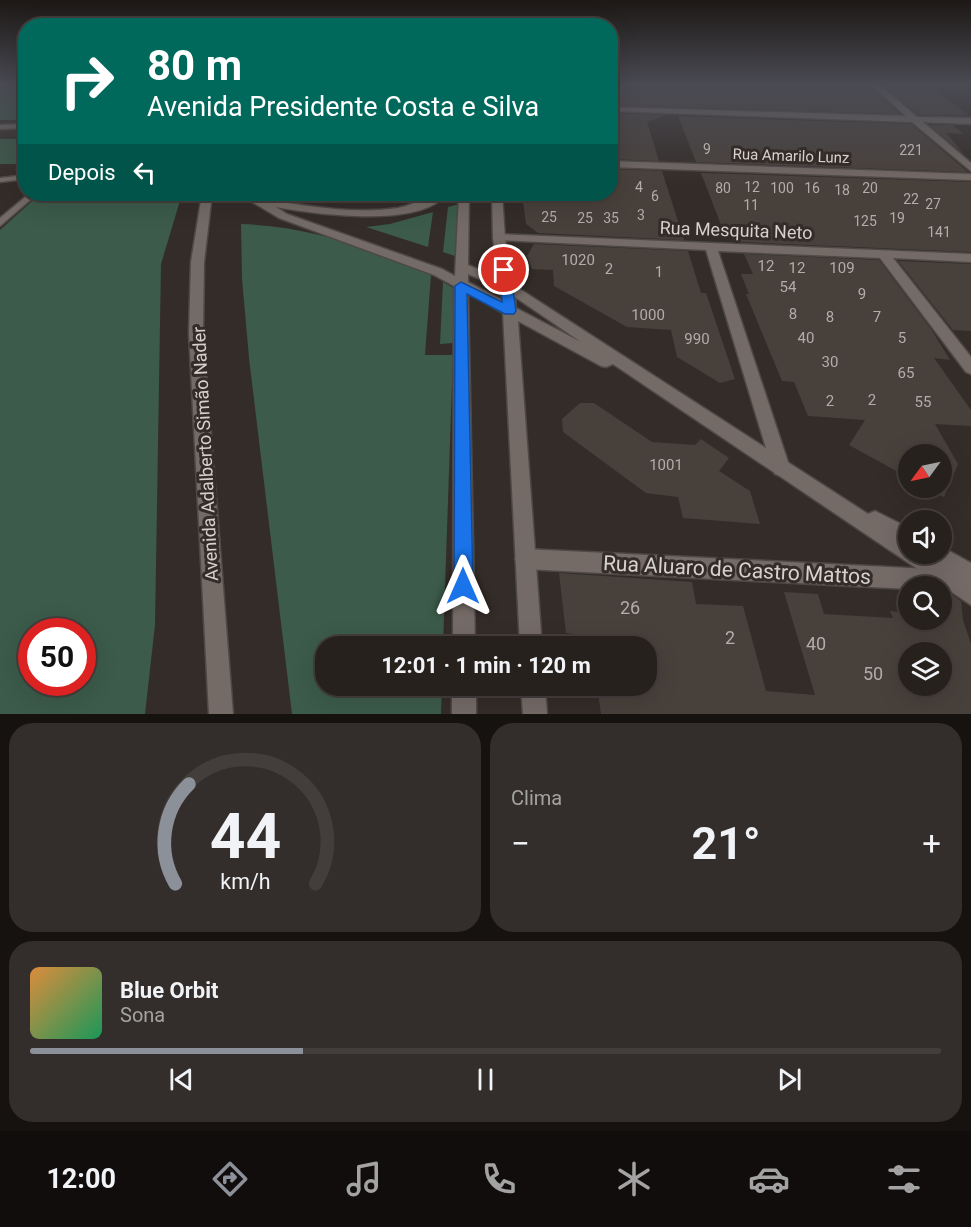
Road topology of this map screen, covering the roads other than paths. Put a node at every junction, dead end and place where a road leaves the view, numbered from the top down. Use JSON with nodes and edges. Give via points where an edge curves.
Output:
{"nodes":[{"id":1,"x":885,"y":117,"type":"edge"},
{"id":2,"x":911,"y":118,"type":"junction"},
{"id":3,"x":971,"y":121,"type":"edge"},
{"id":4,"x":18,"y":126,"type":"edge"},
{"id":5,"x":0,"y":127,"type":"edge"},
{"id":6,"x":618,"y":164,"type":"edge"},
{"id":7,"x":971,"y":168,"type":"edge"},
{"id":8,"x":971,"y":177,"type":"edge"},
{"id":9,"x":18,"y":178,"type":"edge"},
{"id":10,"x":0,"y":180,"type":"edge"},
{"id":11,"x":25,"y":201,"type":"edge"},
{"id":12,"x":206,"y":201,"type":"edge"},
{"id":13,"x":255,"y":201,"type":"edge"},
{"id":14,"x":264,"y":201,"type":"edge"},
{"id":15,"x":423,"y":201,"type":"edge"},
{"id":16,"x":464,"y":201,"type":"edge"},
{"id":17,"x":497,"y":201,"type":"edge"},
{"id":18,"x":0,"y":223,"type":"edge"},
{"id":19,"x":499,"y":238,"type":"junction"},
{"id":20,"x":711,"y":247,"type":"junction"},
{"id":21,"x":883,"y":254,"type":"junction"},
{"id":22,"x":971,"y":258,"type":"edge"},
{"id":23,"x":461,"y":276,"type":"junction"},
{"id":24,"x":507,"y":286,"type":"junction"},
{"id":25,"x":510,"y":311,"type":"junction"},
{"id":26,"x":971,"y":368,"type":"edge"},
{"id":27,"x":683,"y":402,"type":"junction"},
{"id":28,"x":781,"y":468,"type":"junction"},
{"id":29,"x":898,"y":533,"type":"edge"},
{"id":30,"x":525,"y":559,"type":"junction"},
{"id":31,"x":952,"y":563,"type":"edge"},
{"id":32,"x":971,"y":574,"type":"edge"},
{"id":33,"x":943,"y":576,"type":"edge"},
{"id":34,"x":898,"y":578,"type":"edge"},
{"id":35,"x":952,"y":582,"type":"edge"},
{"id":36,"x":971,"y":594,"type":"edge"},
{"id":37,"x":464,"y":636,"type":"edge"},
{"id":38,"x":530,"y":636,"type":"edge"},
{"id":39,"x":464,"y":696,"type":"edge"},
{"id":40,"x":534,"y":696,"type":"edge"},
{"id":41,"x":221,"y":714,"type":"edge"},
{"id":42,"x":464,"y":714,"type":"edge"},
{"id":43,"x":535,"y":714,"type":"edge"}],
"edges":[{"from":1,"to":2,"type":"street"},
{"from":2,"to":3,"type":"street"},
{"from":2,"to":7,"type":"street"},
{"from":4,"to":5,"type":"lane"},
{"from":6,"to":8,"type":"street","name":"Rua Amarilo Lunz"},
{"from":9,"to":10,"type":"lane"},
{"from":11,"to":18,"type":"lane"},
{"from":12,"to":41,"type":"street","name":"Avenida Adalberto Simão Nader","via":[[197,257],[197,343]]},
{"from":13,"to":23,"type":"street","via":[[283,216],[438,273]]},
{"from":14,"to":15,"type":"street","via":[[303,210],[350,214],[405,208]]},
{"from":16,"to":23,"type":"street"},
{"from":17,"to":19,"type":"street"},
{"from":19,"to":20,"type":"street","name":"Rua Mesquita Neto"},
{"from":19,"to":24,"type":"street"},
{"from":20,"to":21,"type":"street","name":"Rua Mesquita Neto"},
{"from":20,"to":28,"type":"street"},
{"from":21,"to":22,"type":"street","name":"Rua Mesquita Neto"},
{"from":21,"to":26,"type":"street"},
{"from":23,"to":24,"type":"street"},
{"from":23,"to":25,"type":"street"},
{"from":23,"to":37,"type":"street"},
{"from":24,"to":25,"type":"street"},
{"from":24,"to":27,"type":"street"},
{"from":25,"to":27,"type":"street"},
{"from":25,"to":30,"type":"street"},
{"from":27,"to":28,"type":"street"},
{"from":28,"to":29,"type":"street"},
{"from":28,"to":33,"type":"street"},
{"from":30,"to":34,"type":"street","name":"Rua Aluaro de Castro Mattos"},
{"from":30,"to":38,"type":"street"},
{"from":31,"to":32,"type":"street"},
{"from":35,"to":36,"type":"street"},
{"from":39,"to":42,"type":"street"},
{"from":40,"to":43,"type":"street"}]}
